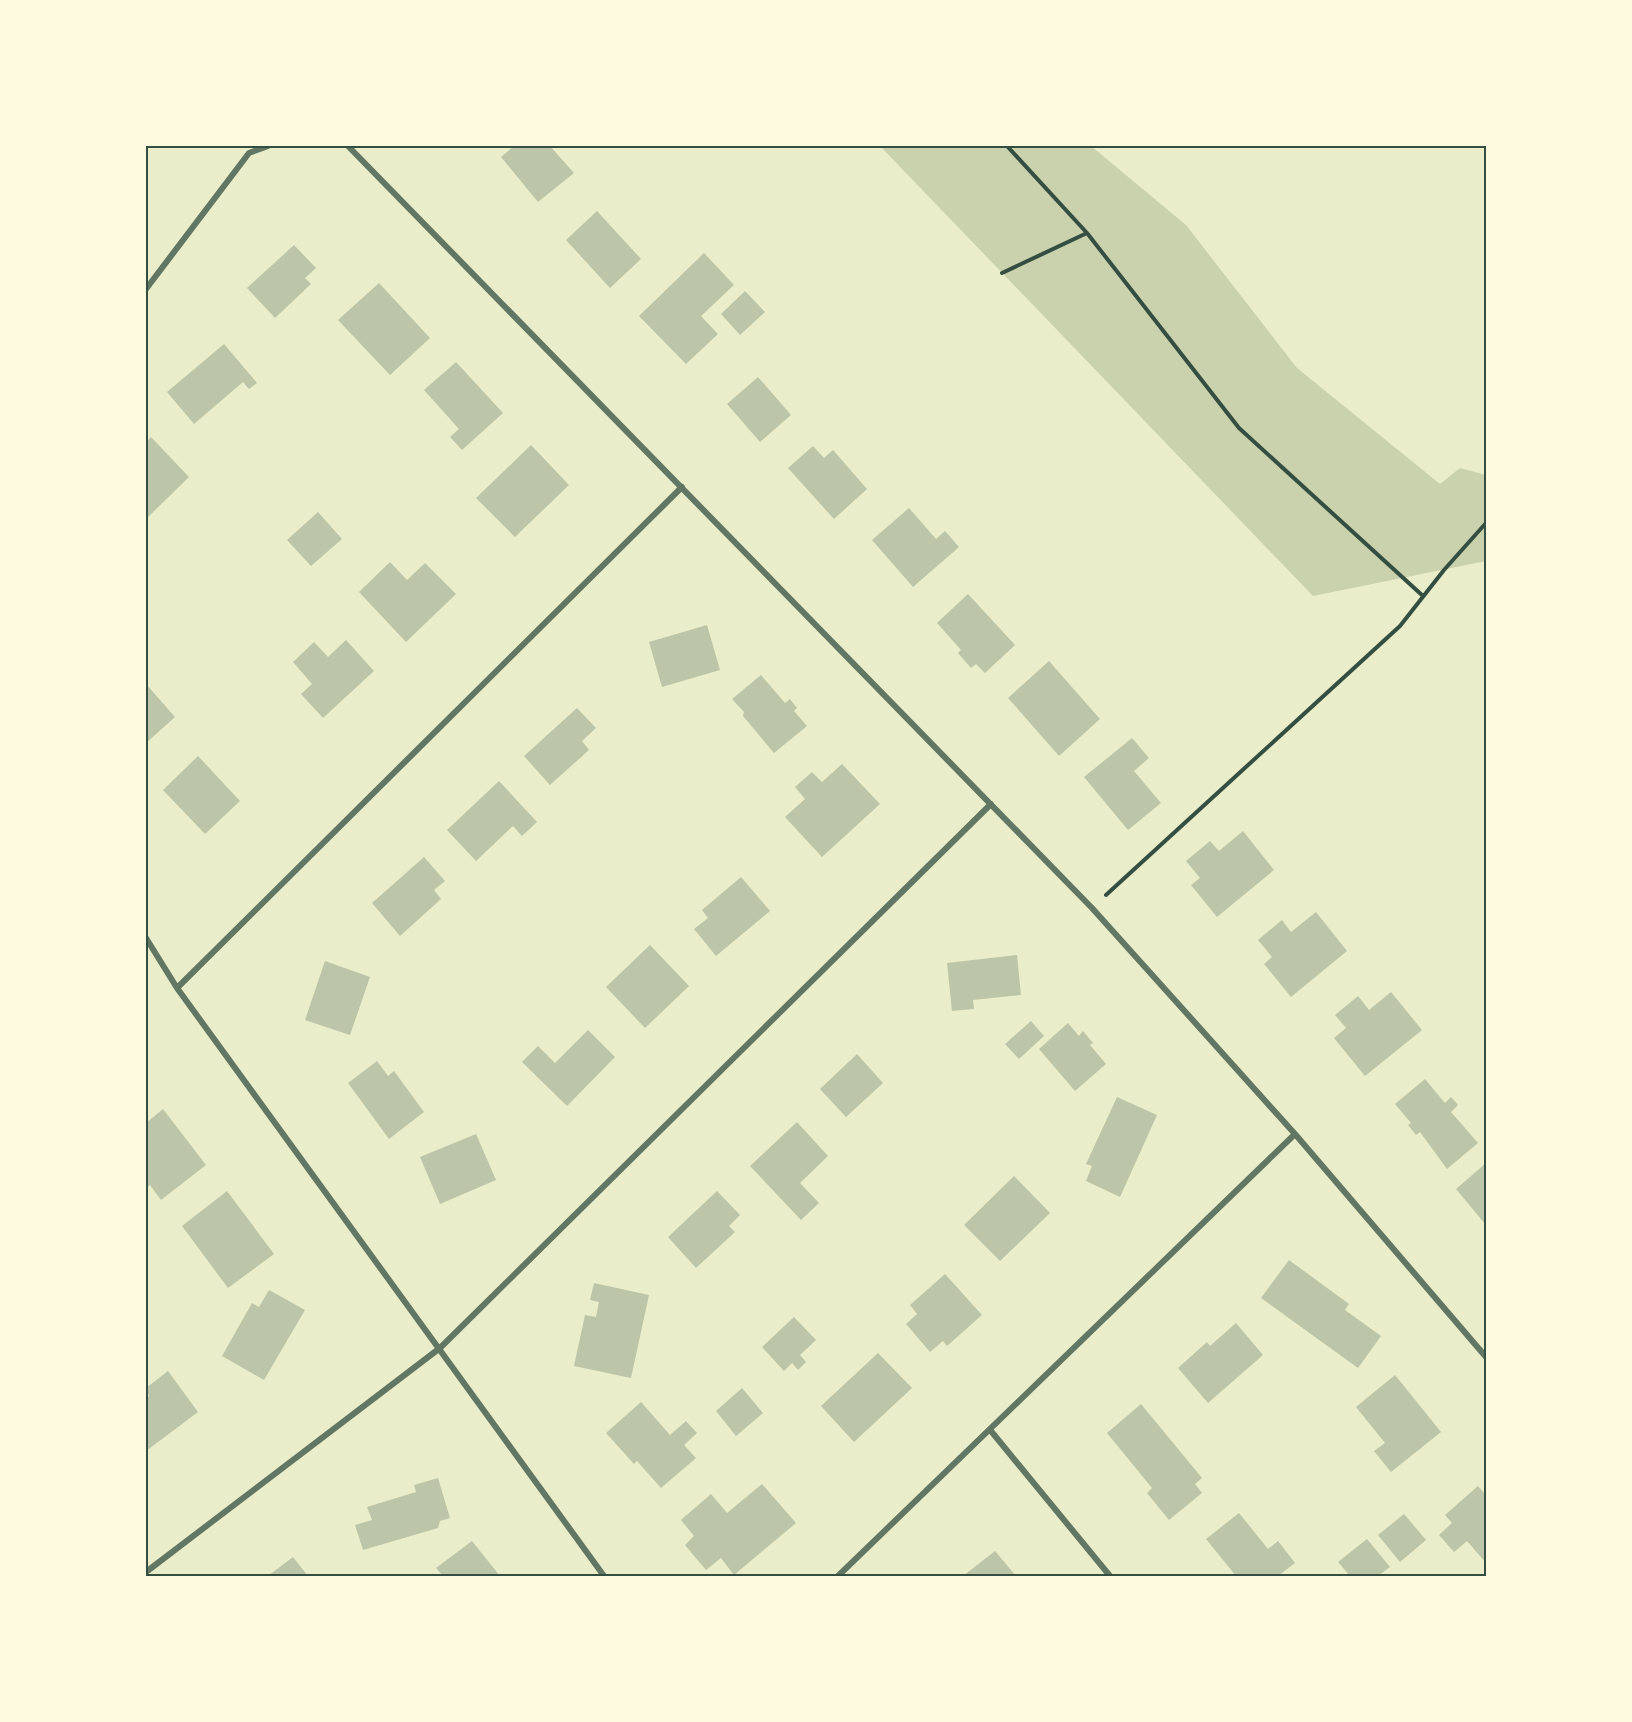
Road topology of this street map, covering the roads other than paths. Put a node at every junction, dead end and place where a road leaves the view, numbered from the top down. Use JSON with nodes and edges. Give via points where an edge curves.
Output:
{"nodes":[{"id":1,"x":268,"y":146,"type":"edge"},
{"id":2,"x":348,"y":146,"type":"edge"},
{"id":3,"x":146,"y":289,"type":"edge"},
{"id":4,"x":682,"y":487,"type":"junction"},
{"id":5,"x":991,"y":804,"type":"junction"},
{"id":6,"x":146,"y":938,"type":"edge"},
{"id":7,"x":177,"y":988,"type":"junction"},
{"id":8,"x":1295,"y":1134,"type":"junction"},
{"id":9,"x":440,"y":1348,"type":"junction"},
{"id":10,"x":1486,"y":1357,"type":"edge"},
{"id":11,"x":991,"y":1431,"type":"junction"},
{"id":12,"x":146,"y":1572,"type":"edge"},
{"id":13,"x":604,"y":1576,"type":"edge"},
{"id":14,"x":838,"y":1576,"type":"edge"},
{"id":15,"x":1110,"y":1576,"type":"edge"}],
"edges":[{"from":1,"to":3,"type":"street","via":[[249,153]]},
{"from":2,"to":4,"type":"street"},
{"from":4,"to":5,"type":"street"},
{"from":4,"to":7,"type":"street"},
{"from":5,"to":8,"type":"street","via":[[1092,908]]},
{"from":5,"to":9,"type":"street"},
{"from":6,"to":7,"type":"street"},
{"from":7,"to":9,"type":"street"},
{"from":8,"to":10,"type":"street"},
{"from":8,"to":11,"type":"street"},
{"from":9,"to":12,"type":"street"},
{"from":9,"to":13,"type":"street"},
{"from":11,"to":14,"type":"street"},
{"from":11,"to":15,"type":"street"}]}
